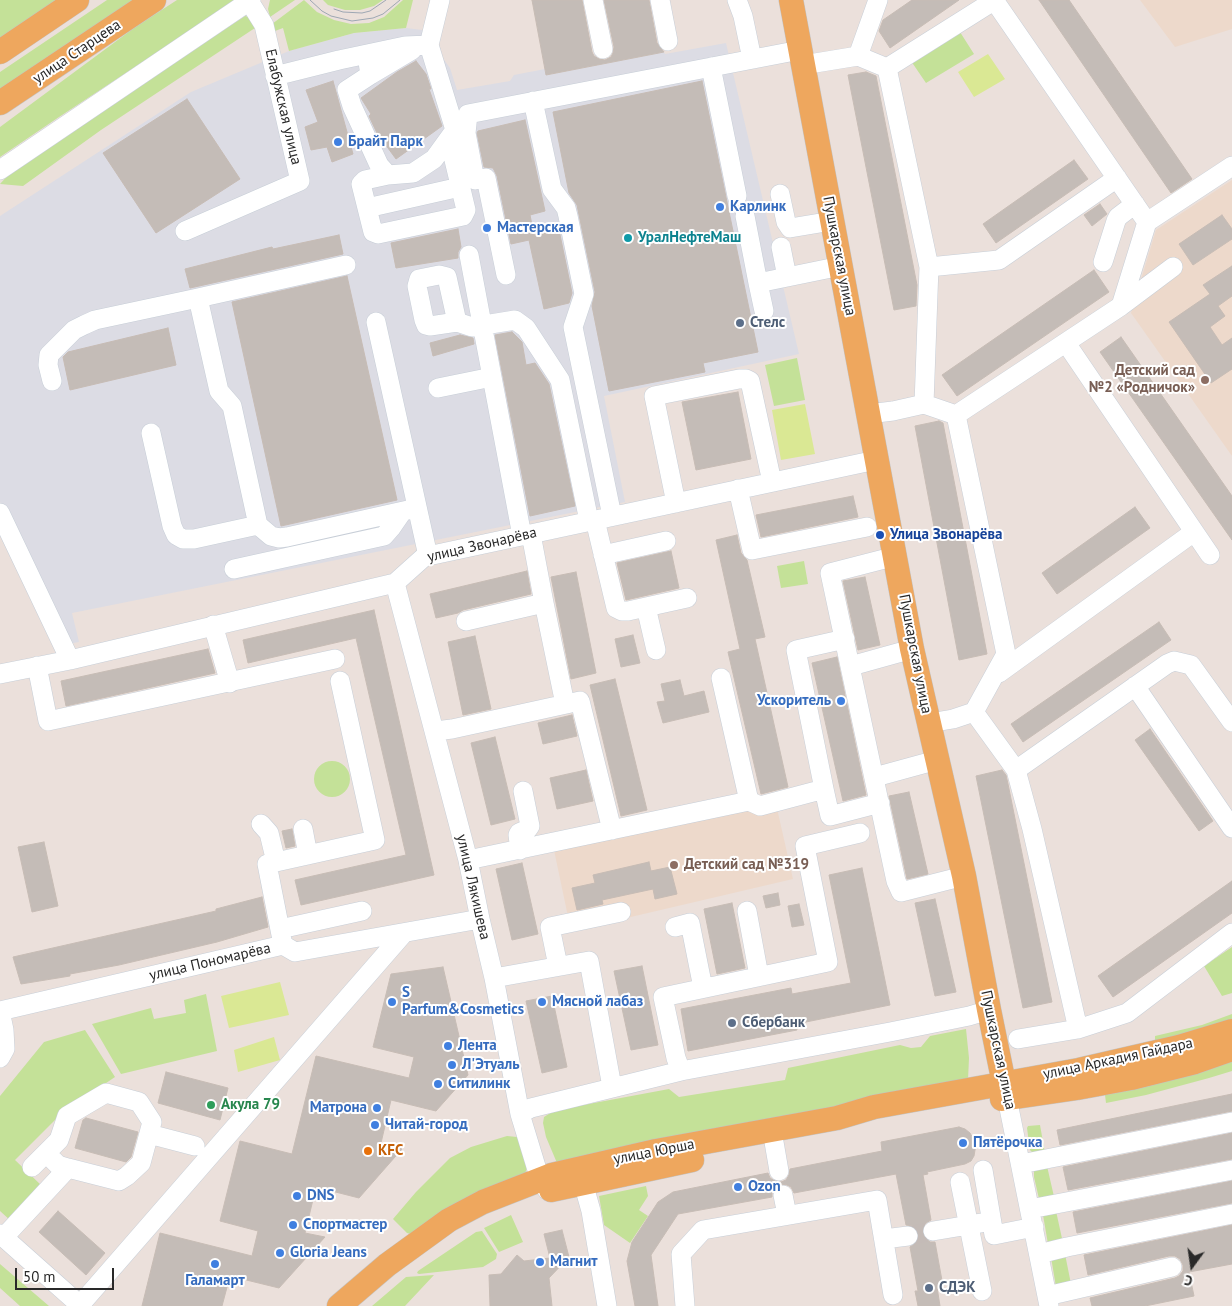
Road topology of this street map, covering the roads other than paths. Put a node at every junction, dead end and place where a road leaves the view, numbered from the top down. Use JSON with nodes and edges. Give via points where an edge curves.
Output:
{"nodes":[{"id":1,"x":77,"y":0,"type":"edge"},
{"id":2,"x":154,"y":0,"type":"edge"},
{"id":3,"x":440,"y":0,"type":"edge"},
{"id":4,"x":593,"y":0,"type":"edge"},
{"id":5,"x":660,"y":0,"type":"edge"},
{"id":6,"x":737,"y":0,"type":"edge"},
{"id":7,"x":791,"y":0,"type":"edge"},
{"id":8,"x":878,"y":0,"type":"edge"},
{"id":9,"x":994,"y":0,"type":"edge"},
{"id":10,"x":250,"y":1,"type":"edge"},
{"id":11,"x":668,"y":41,"type":"dead end"},
{"id":12,"x":423,"y":46,"type":"junction"},
{"id":13,"x":602,"y":49,"type":"dead end"},
{"id":14,"x":0,"y":52,"type":"edge"},
{"id":15,"x":367,"y":55,"type":"junction"},
{"id":16,"x":858,"y":56,"type":"junction"},
{"id":17,"x":801,"y":58,"type":"junction"},
{"id":18,"x":752,"y":59,"type":"junction"},
{"id":19,"x":711,"y":67,"type":"junction"},
{"id":20,"x":887,"y":68,"type":"junction"},
{"id":21,"x":370,"y":75,"type":"junction"},
{"id":22,"x":276,"y":76,"type":"junction"},
{"id":23,"x":533,"y":101,"type":"junction"},
{"id":24,"x":0,"y":103,"type":"edge"},
{"id":25,"x":449,"y":139,"type":"junction"},
{"id":26,"x":1232,"y":166,"type":"edge"},
{"id":27,"x":0,"y":170,"type":"edge"},
{"id":28,"x":388,"y":175,"type":"junction"},
{"id":29,"x":1118,"y":178,"type":"junction"},
{"id":30,"x":460,"y":188,"type":"junction"},
{"id":31,"x":780,"y":194,"type":"dead end"},
{"id":32,"x":738,"y":196,"type":"dead end"},
{"id":33,"x":1135,"y":204,"type":"junction"},
{"id":34,"x":367,"y":208,"type":"junction"},
{"id":35,"x":745,"y":216,"type":"dead end"},
{"id":36,"x":832,"y":221,"type":"junction"},
{"id":37,"x":1147,"y":222,"type":"junction"},
{"id":38,"x":185,"y":231,"type":"dead end"},
{"id":39,"x":781,"y":247,"type":"dead end"},
{"id":40,"x":468,"y":255,"type":"dead end"},
{"id":41,"x":1103,"y":262,"type":"dead end"},
{"id":42,"x":346,"y":265,"type":"dead end"},
{"id":43,"x":841,"y":266,"type":"junction"},
{"id":44,"x":929,"y":266,"type":"junction"},
{"id":45,"x":1172,"y":267,"type":"dead end"},
{"id":46,"x":506,"y":275,"type":"dead end"},
{"id":47,"x":787,"y":277,"type":"junction"},
{"id":48,"x":758,"y":283,"type":"junction"},
{"id":49,"x":198,"y":298,"type":"junction"},
{"id":50,"x":1120,"y":306,"type":"junction"},
{"id":51,"x":764,"y":311,"type":"dead end"},
{"id":52,"x":376,"y":322,"type":"dead end"},
{"id":53,"x":456,"y":322,"type":"dead end"},
{"id":54,"x":483,"y":325,"type":"junction"},
{"id":55,"x":1066,"y":343,"type":"junction"},
{"id":56,"x":492,"y":377,"type":"junction"},
{"id":57,"x":52,"y":381,"type":"dead end"},
{"id":58,"x":438,"y":388,"type":"dead end"},
{"id":59,"x":924,"y":404,"type":"junction"},
{"id":60,"x":868,"y":414,"type":"junction"},
{"id":61,"x":956,"y":415,"type":"junction"},
{"id":62,"x":151,"y":433,"type":"dead end"},
{"id":63,"x":876,"y":460,"type":"junction"},
{"id":64,"x":772,"y":482,"type":"junction"},
{"id":65,"x":738,"y":489,"type":"junction"},
{"id":66,"x":676,"y":503,"type":"junction"},
{"id":67,"x":410,"y":510,"type":"junction"},
{"id":68,"x":0,"y":513,"type":"edge"},
{"id":69,"x":599,"y":519,"type":"junction"},
{"id":70,"x":258,"y":525,"type":"junction"},
{"id":71,"x":867,"y":527,"type":"dead end"},
{"id":72,"x":1194,"y":532,"type":"junction"},
{"id":73,"x":526,"y":535,"type":"junction"},
{"id":74,"x":666,"y":540,"type":"dead end"},
{"id":75,"x":603,"y":554,"type":"junction"},
{"id":76,"x":1210,"y":555,"type":"dead end"},
{"id":77,"x":428,"y":556,"type":"junction"},
{"id":78,"x":896,"y":556,"type":"junction"},
{"id":79,"x":234,"y":570,"type":"dead end"},
{"id":80,"x":395,"y":583,"type":"junction"},
{"id":81,"x":686,"y":598,"type":"dead end"},
{"id":82,"x":544,"y":602,"type":"junction"},
{"id":83,"x":646,"y":607,"type":"junction"},
{"id":84,"x":466,"y":621,"type":"dead end"},
{"id":85,"x":214,"y":625,"type":"junction"},
{"id":86,"x":845,"y":639,"type":"junction"},
{"id":87,"x":912,"y":649,"type":"junction"},
{"id":88,"x":656,"y":650,"type":"dead end"},
{"id":89,"x":336,"y":659,"type":"dead end"},
{"id":90,"x":70,"y":660,"type":"junction"},
{"id":91,"x":37,"y":666,"type":"junction"},
{"id":92,"x":851,"y":666,"type":"junction"},
{"id":93,"x":0,"y":674,"type":"edge"},
{"id":94,"x":994,"y":677,"type":"junction"},
{"id":95,"x":721,"y":678,"type":"dead end"},
{"id":96,"x":340,"y":682,"type":"dead end"},
{"id":97,"x":230,"y":683,"type":"junction"},
{"id":98,"x":1135,"y":686,"type":"junction"},
{"id":99,"x":565,"y":704,"type":"junction"},
{"id":100,"x":974,"y":712,"type":"junction"},
{"id":101,"x":1230,"y":713,"type":"edge"},
{"id":102,"x":929,"y":723,"type":"junction"},
{"id":103,"x":435,"y":732,"type":"junction"},
{"id":104,"x":937,"y":760,"type":"junction"},
{"id":105,"x":1016,"y":770,"type":"junction"},
{"id":106,"x":875,"y":777,"type":"junction"},
{"id":107,"x":824,"y":789,"type":"junction"},
{"id":108,"x":522,"y":792,"type":"dead end"},
{"id":109,"x":749,"y":801,"type":"junction"},
{"id":110,"x":880,"y":803,"type":"junction"},
{"id":111,"x":261,"y":824,"type":"dead end"},
{"id":112,"x":1232,"y":828,"type":"edge"},
{"id":113,"x":303,"y":829,"type":"dead end"},
{"id":114,"x":612,"y":830,"type":"junction"},
{"id":115,"x":860,"y":833,"type":"dead end"},
{"id":116,"x":520,"y":850,"type":"junction"},
{"id":117,"x":308,"y":855,"type":"junction"},
{"id":118,"x":468,"y":860,"type":"junction"},
{"id":119,"x":276,"y":862,"type":"junction"},
{"id":120,"x":964,"y":876,"type":"junction"},
{"id":121,"x":362,"y":911,"type":"dead end"},
{"id":122,"x":747,"y":911,"type":"dead end"},
{"id":123,"x":621,"y":912,"type":"dead end"},
{"id":124,"x":480,"y":919,"type":"junction"},
{"id":125,"x":675,"y":927,"type":"dead end"},
{"id":126,"x":404,"y":933,"type":"junction"},
{"id":127,"x":1232,"y":933,"type":"edge"},
{"id":128,"x":281,"y":937,"type":"junction"},
{"id":129,"x":558,"y":966,"type":"junction"},
{"id":130,"x":759,"y":976,"type":"junction"},
{"id":131,"x":494,"y":978,"type":"junction"},
{"id":132,"x":703,"y":988,"type":"junction"},
{"id":133,"x":988,"y":1010,"type":"junction"},
{"id":134,"x":0,"y":1011,"type":"edge"},
{"id":135,"x":1078,"y":1029,"type":"junction"},
{"id":136,"x":1232,"y":1031,"type":"edge"},
{"id":137,"x":1018,"y":1039,"type":"dead end"},
{"id":138,"x":1232,"y":1049,"type":"edge"},
{"id":139,"x":0,"y":1058,"type":"edge"},
{"id":140,"x":681,"y":1071,"type":"junction"},
{"id":141,"x":612,"y":1087,"type":"junction"},
{"id":142,"x":1005,"y":1090,"type":"junction"},
{"id":143,"x":520,"y":1114,"type":"junction"},
{"id":144,"x":1232,"y":1122,"type":"edge"},
{"id":145,"x":149,"y":1134,"type":"junction"},
{"id":146,"x":774,"y":1136,"type":"junction"},
{"id":147,"x":195,"y":1146,"type":"dead end"},
{"id":148,"x":46,"y":1153,"type":"junction"},
{"id":149,"x":1021,"y":1164,"type":"junction"},
{"id":150,"x":32,"y":1167,"type":"dead end"},
{"id":151,"x":68,"y":1168,"type":"junction"},
{"id":152,"x":982,"y":1170,"type":"dead end"},
{"id":153,"x":1232,"y":1170,"type":"edge"},
{"id":154,"x":779,"y":1171,"type":"dead end"},
{"id":155,"x":582,"y":1176,"type":"junction"},
{"id":156,"x":960,"y":1182,"type":"dead end"},
{"id":157,"x":544,"y":1185,"type":"junction"},
{"id":158,"x":783,"y":1195,"type":"dead end"},
{"id":159,"x":1232,"y":1214,"type":"edge"},
{"id":160,"x":787,"y":1215,"type":"junction"},
{"id":161,"x":1032,"y":1218,"type":"junction"},
{"id":162,"x":992,"y":1221,"type":"junction"},
{"id":163,"x":968,"y":1225,"type":"junction"},
{"id":164,"x":933,"y":1231,"type":"tunnel mouth"},
{"id":165,"x":2,"y":1235,"type":"edge"},
{"id":166,"x":908,"y":1236,"type":"tunnel mouth"},
{"id":167,"x":884,"y":1239,"type":"junction"},
{"id":168,"x":1039,"y":1254,"type":"junction"},
{"id":169,"x":1172,"y":1267,"type":"dead end"},
{"id":170,"x":982,"y":1291,"type":"dead end"},
{"id":171,"x":893,"y":1295,"type":"dead end"},
{"id":172,"x":1048,"y":1301,"type":"edge"},
{"id":173,"x":81,"y":1305,"type":"edge"},
{"id":174,"x":339,"y":1306,"type":"edge"},
{"id":175,"x":359,"y":1306,"type":"edge"},
{"id":176,"x":607,"y":1306,"type":"edge"},
{"id":177,"x":685,"y":1306,"type":"edge"}],
"edges":[{"from":1,"to":14,"type":"main road"},
{"from":2,"to":24,"type":"main road","name":"улица Старцева"},
{"from":3,"to":12,"type":"street"},
{"from":4,"to":13,"type":"street"},
{"from":5,"to":11,"type":"street"},
{"from":6,"to":18,"type":"street"},
{"from":7,"to":17,"type":"main road","name":"Пушкарская улица"},
{"from":8,"to":16,"type":"street"},
{"from":9,"to":20,"type":"street"},
{"from":9,"to":29,"type":"street"},
{"from":10,"to":22,"type":"street","name":"Елабужская улица","via":[[264,25]]},
{"from":10,"to":27,"type":"street"},
{"from":12,"to":15,"type":"street","via":[[405,46]]},
{"from":12,"to":21,"type":"street"},
{"from":12,"to":25,"type":"street","via":[[456,130]]},
{"from":15,"to":21,"type":"street"},
{"from":15,"to":22,"type":"street"},
{"from":16,"to":17,"type":"street"},
{"from":16,"to":20,"type":"street"},
{"from":17,"to":18,"type":"street"},
{"from":17,"to":36,"type":"main road","name":"Пушкарская улица"},
{"from":18,"to":19,"type":"street"},
{"from":19,"to":23,"type":"street"},
{"from":19,"to":32,"type":"street"},
{"from":20,"to":44,"type":"street"},
{"from":21,"to":28,"type":"street","via":[[347,90],[378,165]]},
{"from":22,"to":38,"type":"street","name":"Елабужская улица","via":[[300,181]]},
{"from":23,"to":46,"type":"street","via":[[468,114],[466,133],[475,180],[486,178]]},
{"from":23,"to":69,"type":"street","via":[[552,189],[566,208],[584,294],[573,327]]},
{"from":25,"to":28,"type":"street","via":[[434,159],[414,173]]},
{"from":25,"to":30,"type":"street"},
{"from":26,"to":37,"type":"street"},
{"from":28,"to":34,"type":"street","via":[[365,180],[361,184]]},
{"from":29,"to":33,"type":"street"},
{"from":29,"to":44,"type":"street","via":[[999,260]]},
{"from":30,"to":34,"type":"street"},
{"from":30,"to":34,"type":"street","via":[[466,210],[463,216],[378,234],[373,232]]},
{"from":31,"to":36,"type":"street","via":[[790,228]]},
{"from":33,"to":37,"type":"street"},
{"from":33,"to":41,"type":"street","via":[[1116,220]]},
{"from":35,"to":48,"type":"street"},
{"from":36,"to":43,"type":"main road","name":"Пушкарская улица"},
{"from":37,"to":50,"type":"street"},
{"from":39,"to":47,"type":"street"},
{"from":40,"to":54,"type":"street"},
{"from":42,"to":49,"type":"street"},
{"from":43,"to":47,"type":"street"},
{"from":43,"to":60,"type":"main road","name":"Пушкарская улица"},
{"from":44,"to":59,"type":"street"},
{"from":45,"to":50,"type":"street"},
{"from":47,"to":48,"type":"street"},
{"from":48,"to":51,"type":"street"},
{"from":49,"to":57,"type":"street","via":[[84,324],[49,354]]},
{"from":49,"to":70,"type":"street","via":[[219,392],[232,406]]},
{"from":50,"to":55,"type":"street"},
{"from":52,"to":67,"type":"street"},
{"from":53,"to":54,"type":"street","via":[[472,327]]},
{"from":54,"to":56,"type":"street"},
{"from":54,"to":69,"type":"street","via":[[515,320],[521,323],[560,380]]},
{"from":55,"to":61,"type":"street"},
{"from":55,"to":72,"type":"street"},
{"from":56,"to":58,"type":"street"},
{"from":56,"to":73,"type":"street"},
{"from":59,"to":60,"type":"street"},
{"from":59,"to":61,"type":"street"},
{"from":60,"to":63,"type":"main road","name":"Пушкарская улица"},
{"from":61,"to":94,"type":"street","via":[[1006,654]]},
{"from":62,"to":70,"type":"street","via":[[176,535],[194,539]]},
{"from":63,"to":64,"type":"street","name":"улица Звонарёва"},
{"from":63,"to":78,"type":"main road","name":"Пушкарская улица"},
{"from":64,"to":65,"type":"street","name":"улица Звонарёва"},
{"from":64,"to":66,"type":"street","via":[[750,381],[739,379],[654,396]]},
{"from":65,"to":66,"type":"street","name":"улица Звонарёва"},
{"from":65,"to":71,"type":"street","via":[[752,550]]},
{"from":66,"to":69,"type":"street","name":"улица Звонарёва"},
{"from":67,"to":70,"type":"street","via":[[279,538],[271,536]]},
{"from":67,"to":77,"type":"street"},
{"from":67,"to":79,"type":"street","via":[[384,536]]},
{"from":68,"to":90,"type":"street"},
{"from":69,"to":73,"type":"street","name":"улица Звонарёва"},
{"from":69,"to":75,"type":"street"},
{"from":72,"to":76,"type":"street"},
{"from":72,"to":94,"type":"street"},
{"from":73,"to":77,"type":"street","name":"улица Звонарёва"},
{"from":73,"to":82,"type":"street"},
{"from":74,"to":75,"type":"street"},
{"from":75,"to":83,"type":"street","via":[[616,608],[622,611]]},
{"from":77,"to":80,"type":"street","name":"улица Звонарёва"},
{"from":78,"to":86,"type":"street","via":[[830,573]]},
{"from":78,"to":87,"type":"main road","name":"Пушкарская улица"},
{"from":80,"to":85,"type":"street","name":"улица Звонарёва"},
{"from":80,"to":103,"type":"street","name":"улица Лякишева"},
{"from":81,"to":83,"type":"street"},
{"from":82,"to":84,"type":"street"},
{"from":82,"to":99,"type":"street"},
{"from":83,"to":88,"type":"street"},
{"from":85,"to":90,"type":"street","name":"улица Звонарёва"},
{"from":85,"to":97,"type":"street"},
{"from":86,"to":92,"type":"street"},
{"from":86,"to":107,"type":"street","via":[[796,650]]},
{"from":87,"to":92,"type":"street"},
{"from":87,"to":102,"type":"main road","name":"Пушкарская улица"},
{"from":89,"to":97,"type":"street"},
{"from":90,"to":91,"type":"street","name":"улица Звонарёва"},
{"from":91,"to":93,"type":"street","name":"улица Звонарёва"},
{"from":91,"to":97,"type":"street","via":[[48,721]]},
{"from":92,"to":106,"type":"street"},
{"from":94,"to":100,"type":"street"},
{"from":95,"to":109,"type":"street"},
{"from":96,"to":117,"type":"street","via":[[375,840]]},
{"from":98,"to":101,"type":"street","via":[[1170,662],[1188,663]]},
{"from":98,"to":105,"type":"street"},
{"from":98,"to":112,"type":"street"},
{"from":99,"to":103,"type":"street"},
{"from":99,"to":114,"type":"street","via":[[580,701]]},
{"from":100,"to":102,"type":"street"},
{"from":100,"to":105,"type":"street"},
{"from":102,"to":104,"type":"main road","name":"Пушкарская улица"},
{"from":103,"to":118,"type":"street","name":"улица Лякишева"},
{"from":104,"to":106,"type":"street"},
{"from":104,"to":120,"type":"main road","name":"Пушкарская улица"},
{"from":105,"to":135,"type":"street"},
{"from":106,"to":110,"type":"street"},
{"from":107,"to":109,"type":"street","via":[[760,806]]},
{"from":107,"to":110,"type":"street","via":[[830,816]]},
{"from":108,"to":116,"type":"street","via":[[530,826],[518,835]]},
{"from":109,"to":114,"type":"street"},
{"from":110,"to":120,"type":"street","via":[[901,892]]},
{"from":111,"to":119,"type":"street","via":[[269,833]]},
{"from":113,"to":117,"type":"street"},
{"from":114,"to":116,"type":"street"},
{"from":115,"to":130,"type":"street","via":[[805,846],[828,962]]},
{"from":116,"to":118,"type":"street"},
{"from":117,"to":119,"type":"street"},
{"from":118,"to":124,"type":"street","name":"улица Лякишева"},
{"from":119,"to":128,"type":"street","via":[[267,864]]},
{"from":120,"to":133,"type":"main road","name":"Пушкарская улица"},
{"from":121,"to":128,"type":"street"},
{"from":122,"to":130,"type":"street"},
{"from":123,"to":129,"type":"street","via":[[550,927]]},
{"from":124,"to":126,"type":"street","name":"улица Пономарёва"},
{"from":124,"to":131,"type":"street","name":"улица Лякишева"},
{"from":125,"to":132,"type":"street","via":[[690,923]]},
{"from":126,"to":128,"type":"street","name":"улица Пономарёва","via":[[295,952]]},
{"from":126,"to":173,"type":"street"},
{"from":127,"to":135,"type":"street","via":[[1127,1013]]},
{"from":128,"to":134,"type":"street","name":"улица Пономарёва"},
{"from":129,"to":131,"type":"street"},
{"from":129,"to":141,"type":"street","via":[[589,961]]},
{"from":130,"to":132,"type":"street"},
{"from":131,"to":143,"type":"street","name":"улица Лякишева"},
{"from":132,"to":140,"type":"street","via":[[663,997]]},
{"from":133,"to":140,"type":"street"},
{"from":133,"to":142,"type":"main road","name":"Пушкарская улица"},
{"from":134,"to":139,"type":"street","name":"улица Пономарёва","via":[[5,1049]]},
{"from":135,"to":137,"type":"street"},
{"from":136,"to":142,"type":"main road","name":"улица Аркадия Гайдара"},
{"from":138,"to":142,"type":"main road","name":"улица Аркадия Гайдара","via":[[1195,1062],[1077,1088]]},
{"from":140,"to":141,"type":"street"},
{"from":141,"to":143,"type":"street","via":[[531,1108]]},
{"from":142,"to":146,"type":"main road","name":"улица Юрша"},
{"from":142,"to":149,"type":"street","name":"Пушкарская улица"},
{"from":143,"to":157,"type":"street","name":"улица Лякишева"},
{"from":144,"to":149,"type":"street"},
{"from":145,"to":147,"type":"street"},
{"from":145,"to":148,"type":"street","via":[[152,1122],[139,1102],[106,1093],[67,1116],[59,1140]]},
{"from":145,"to":151,"type":"street","via":[[141,1163],[123,1180]]},
{"from":146,"to":154,"type":"street"},
{"from":146,"to":155,"type":"main road","name":"улица Юрша"},
{"from":148,"to":150,"type":"street"},
{"from":148,"to":151,"type":"street","via":[[58,1165]]},
{"from":149,"to":161,"type":"street","name":"Пушкарская улица"},
{"from":151,"to":165,"type":"street"},
{"from":152,"to":162,"type":"street"},
{"from":153,"to":161,"type":"street"},
{"from":155,"to":157,"type":"main road","name":"улица Юрша"},
{"from":155,"to":176,"type":"street","via":[[593,1219]]},
{"from":156,"to":163,"type":"street"},
{"from":157,"to":174,"type":"main road","name":"улица Юрша","via":[[483,1202],[449,1220],[387,1265]]},
{"from":157,"to":175,"type":"main road","name":"улица Юрша","via":[[485,1215],[422,1253]]},
{"from":158,"to":160,"type":"street"},
{"from":159,"to":168,"type":"street"},
{"from":160,"to":167,"type":"street","via":[[877,1200]]},
{"from":160,"to":177,"type":"street","via":[[703,1230],[681,1254]]},
{"from":161,"to":162,"type":"street","via":[[994,1236]]},
{"from":161,"to":168,"type":"street","name":"Пушкарская улица"},
{"from":162,"to":163,"type":"street"},
{"from":163,"to":164,"type":"street"},
{"from":163,"to":170,"type":"street"},
{"from":165,"to":173,"type":"street"},
{"from":166,"to":167,"type":"street"},
{"from":167,"to":171,"type":"street"},
{"from":168,"to":172,"type":"street","name":"Пушкарская улица"},
{"from":169,"to":172,"type":"street"}]}
